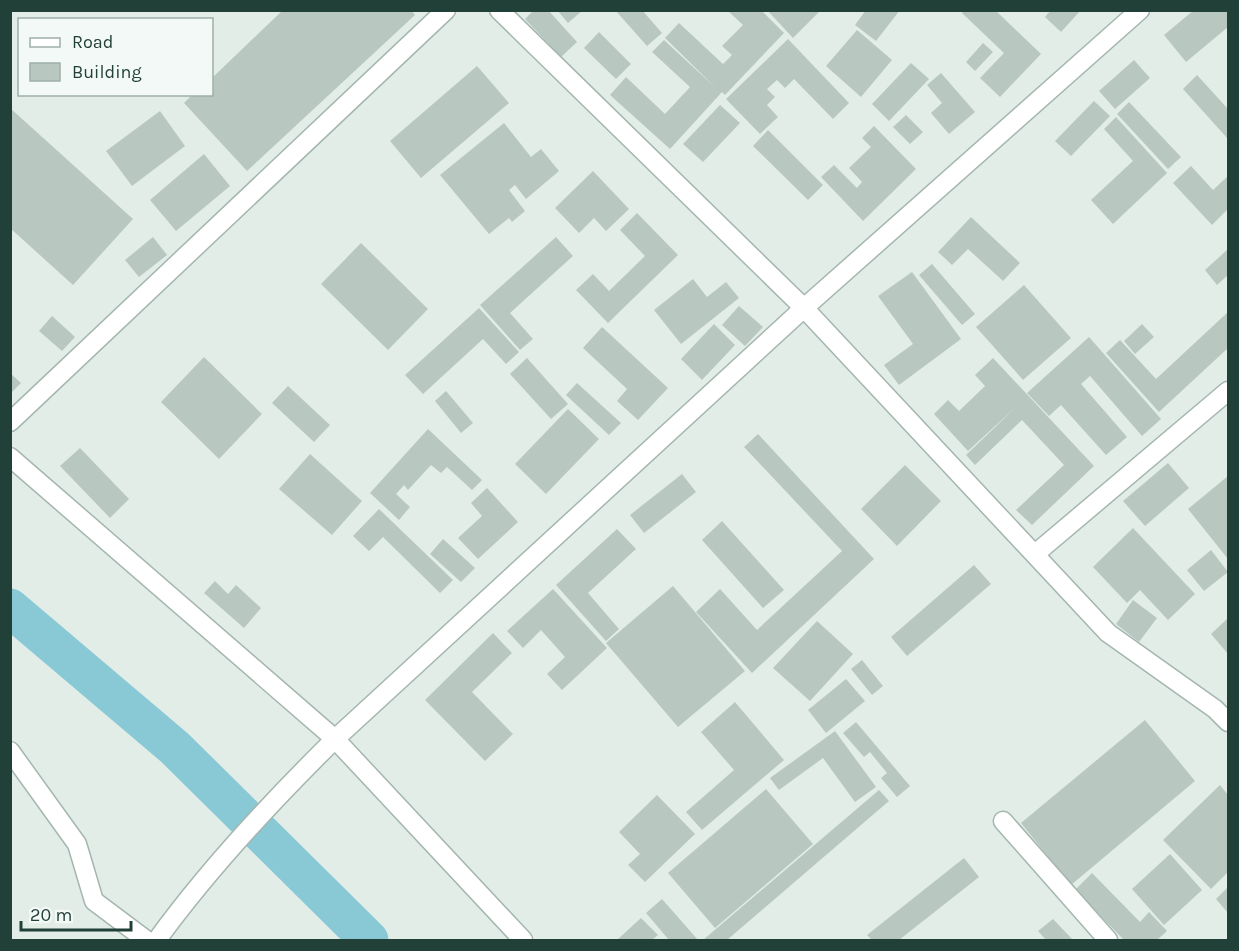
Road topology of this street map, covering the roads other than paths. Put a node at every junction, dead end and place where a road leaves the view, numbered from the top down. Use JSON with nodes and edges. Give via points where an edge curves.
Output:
{"nodes":[{"id":1,"x":446,"y":10,"type":"edge"},
{"id":2,"x":499,"y":10,"type":"edge"},
{"id":3,"x":1140,"y":10,"type":"edge"},
{"id":4,"x":804,"y":308,"type":"junction"},
{"id":5,"x":1228,"y":391,"type":"edge"},
{"id":6,"x":10,"y":422,"type":"edge"},
{"id":7,"x":10,"y":457,"type":"edge"},
{"id":8,"x":1035,"y":554,"type":"junction"},
{"id":9,"x":1222,"y":704,"type":"edge"},
{"id":10,"x":1228,"y":722,"type":"edge"},
{"id":11,"x":335,"y":739,"type":"junction"},
{"id":12,"x":10,"y":751,"type":"edge"},
{"id":13,"x":1002,"y":821,"type":"dead end"},
{"id":14,"x":146,"y":940,"type":"edge"},
{"id":15,"x":157,"y":940,"type":"edge"},
{"id":16,"x":523,"y":940,"type":"edge"},
{"id":17,"x":1108,"y":940,"type":"edge"}],
"edges":[{"from":1,"to":6,"type":"street"},
{"from":2,"to":4,"type":"street"},
{"from":3,"to":4,"type":"street"},
{"from":4,"to":8,"type":"street"},
{"from":4,"to":11,"type":"street"},
{"from":5,"to":8,"type":"street"},
{"from":7,"to":11,"type":"street"},
{"from":8,"to":9,"type":"street","via":[[1108,633]]},
{"from":9,"to":10,"type":"street"},
{"from":11,"to":15,"type":"street","via":[[196,886]]},
{"from":11,"to":16,"type":"street"},
{"from":12,"to":14,"type":"street","via":[[77,844],[94,901]]},
{"from":13,"to":17,"type":"street"}]}
